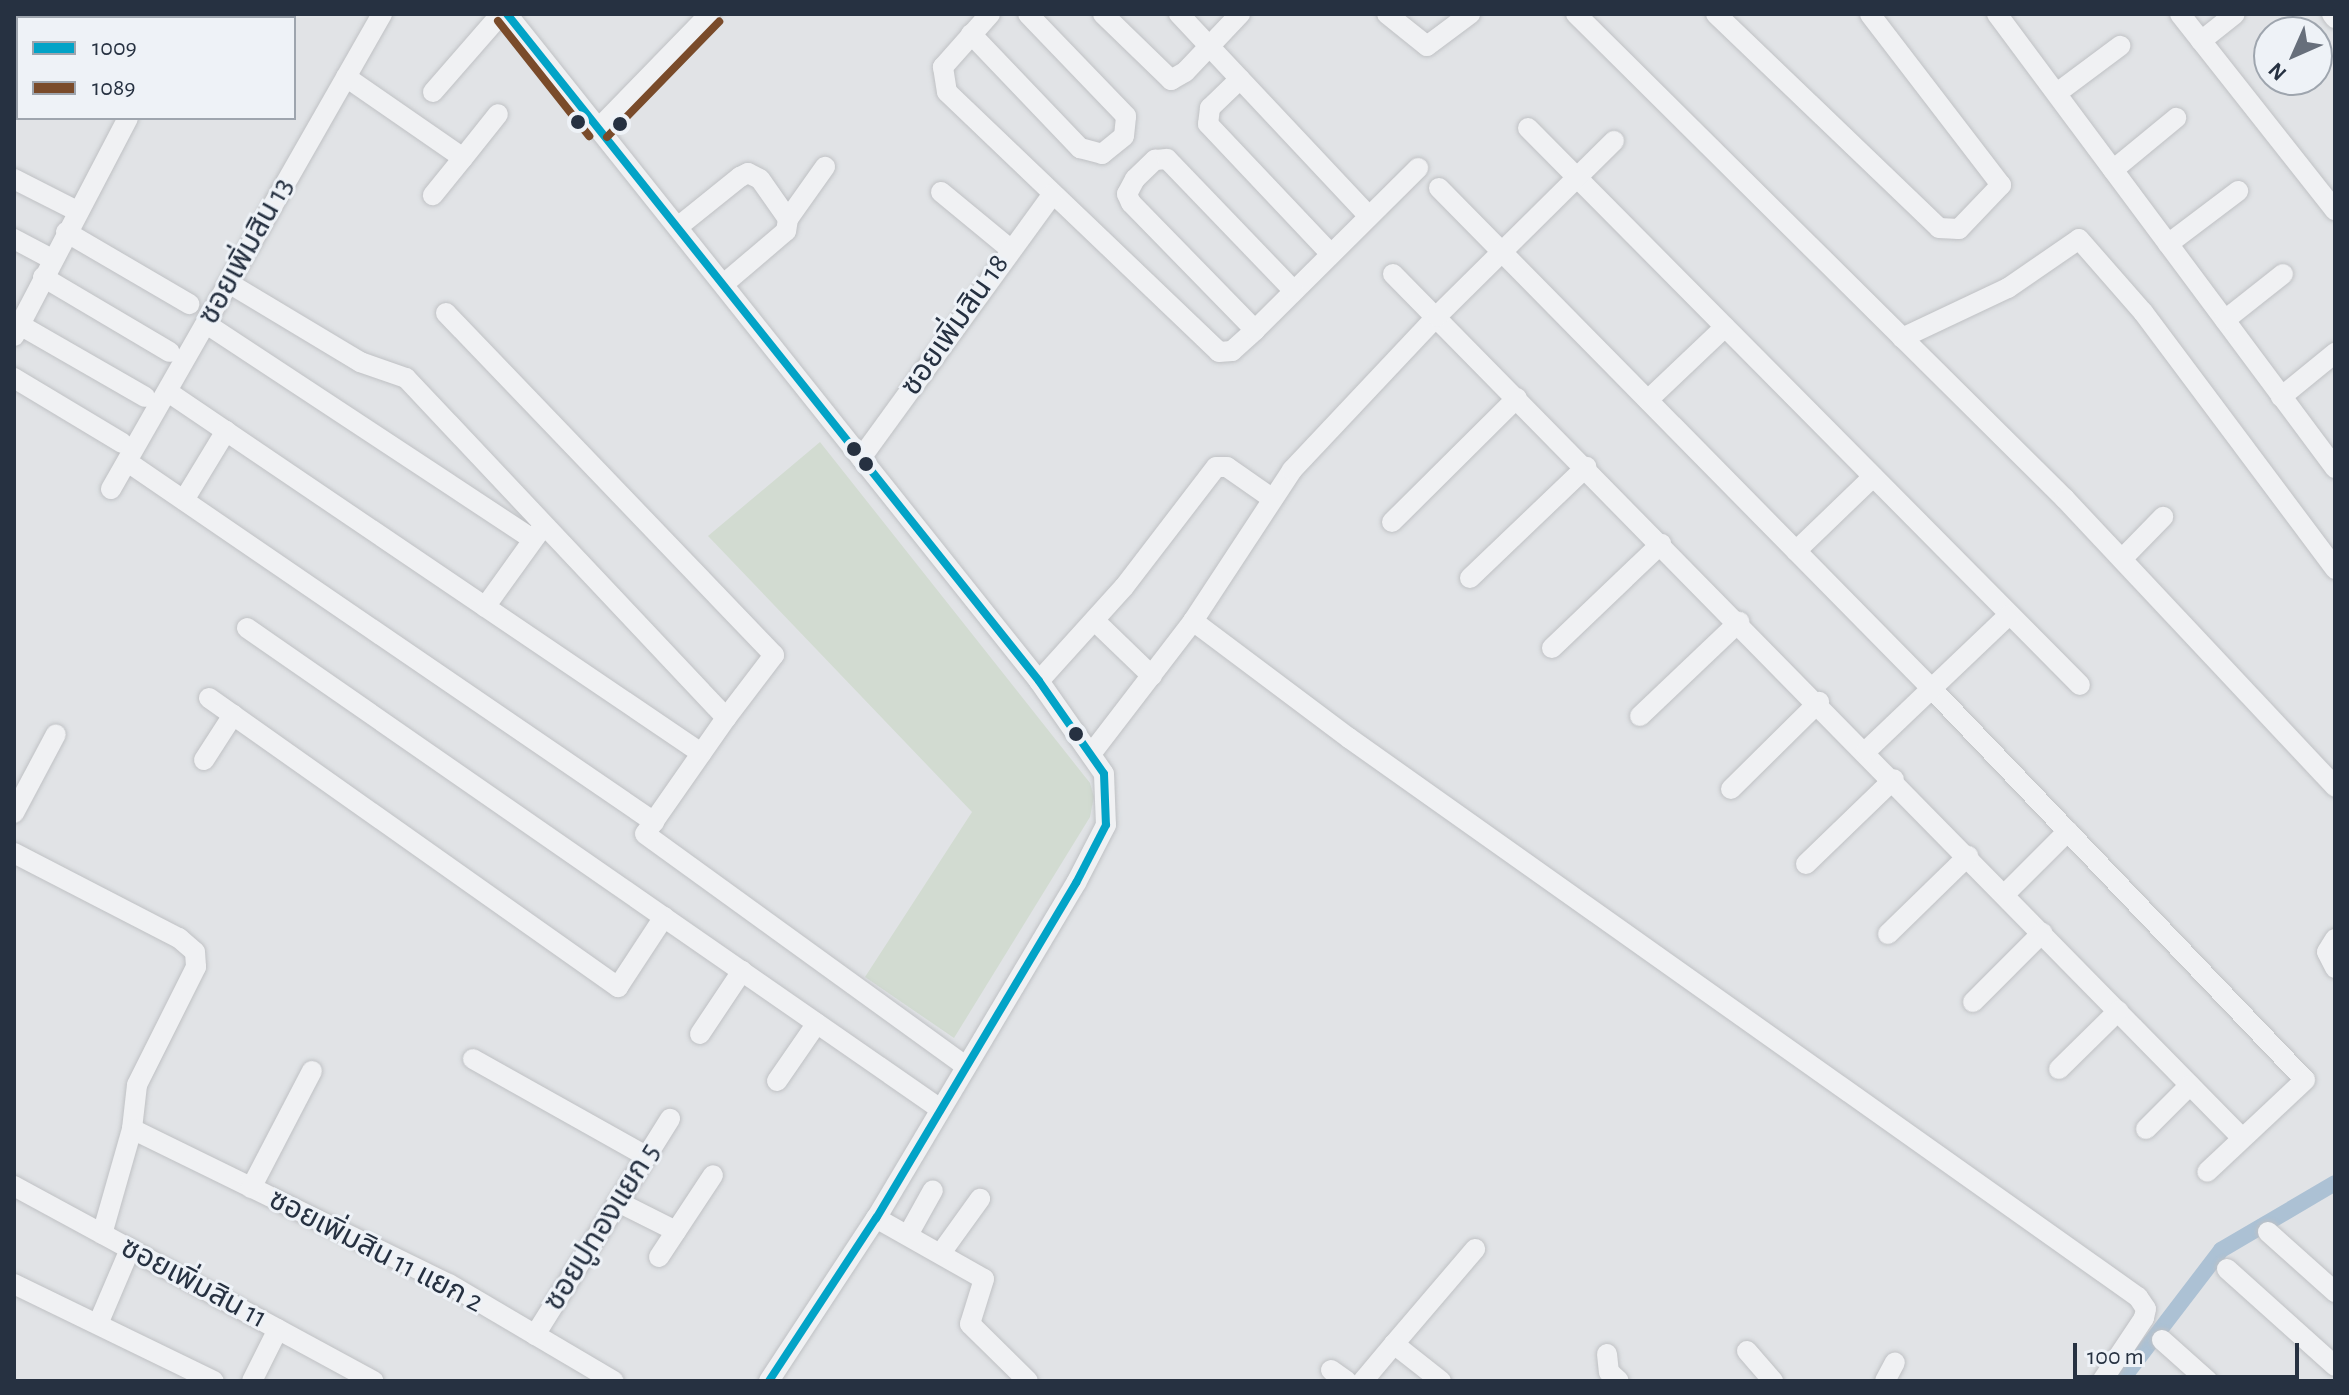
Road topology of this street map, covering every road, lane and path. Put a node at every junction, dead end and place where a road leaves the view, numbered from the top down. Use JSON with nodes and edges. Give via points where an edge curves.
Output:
{"nodes":[{"id":1,"x":382,"y":14,"type":"edge"},
{"id":2,"x":504,"y":14,"type":"edge"},
{"id":3,"x":710,"y":14,"type":"edge"},
{"id":4,"x":990,"y":14,"type":"edge"},
{"id":5,"x":1028,"y":14,"type":"edge"},
{"id":6,"x":1103,"y":14,"type":"edge"},
{"id":7,"x":1179,"y":14,"type":"edge"},
{"id":8,"x":1240,"y":14,"type":"edge"},
{"id":9,"x":1387,"y":14,"type":"edge"},
{"id":10,"x":1470,"y":14,"type":"edge"},
{"id":11,"x":1576,"y":14,"type":"edge"},
{"id":12,"x":1716,"y":14,"type":"edge"},
{"id":13,"x":1870,"y":14,"type":"edge"},
{"id":14,"x":1997,"y":14,"type":"edge"},
{"id":15,"x":2180,"y":14,"type":"edge"},
{"id":16,"x":2235,"y":14,"type":"edge"},
{"id":17,"x":971,"y":34,"type":"junction"},
{"id":18,"x":2201,"y":41,"type":"junction"},
{"id":19,"x":2120,"y":46,"type":"dead end"},
{"id":20,"x":1210,"y":47,"type":"junction"},
{"id":21,"x":346,"y":77,"type":"junction"},
{"id":22,"x":1240,"y":79,"type":"junction"},
{"id":23,"x":433,"y":92,"type":"dead end"},
{"id":24,"x":2057,"y":93,"type":"junction"},
{"id":25,"x":498,"y":114,"type":"dead end"},
{"id":26,"x":2176,"y":118,"type":"dead end"},
{"id":27,"x":127,"y":120,"type":"edge"},
{"id":28,"x":1528,"y":128,"type":"dead end"},
{"id":29,"x":598,"y":129,"type":"junction"},
{"id":30,"x":1614,"y":141,"type":"dead end"},
{"id":31,"x":463,"y":158,"type":"junction"},
{"id":32,"x":825,"y":167,"type":"dead end"},
{"id":33,"x":1418,"y":168,"type":"dead end"},
{"id":34,"x":2113,"y":170,"type":"junction"},
{"id":35,"x":14,"y":179,"type":"edge"},
{"id":36,"x":1577,"y":179,"type":"junction"},
{"id":37,"x":1439,"y":188,"type":"dead end"},
{"id":38,"x":2238,"y":191,"type":"dead end"},
{"id":39,"x":941,"y":192,"type":"dead end"},
{"id":40,"x":433,"y":195,"type":"dead end"},
{"id":41,"x":1067,"y":199,"type":"junction"},
{"id":42,"x":2334,"y":206,"type":"edge"},
{"id":43,"x":77,"y":211,"type":"junction"},
{"id":44,"x":1369,"y":216,"type":"junction"},
{"id":45,"x":788,"y":219,"type":"junction"},
{"id":46,"x":679,"y":226,"type":"junction"},
{"id":47,"x":66,"y":232,"type":"junction"},
{"id":48,"x":14,"y":239,"type":"edge"},
{"id":49,"x":2168,"y":244,"type":"junction"},
{"id":50,"x":1009,"y":248,"type":"junction"},
{"id":51,"x":1501,"y":251,"type":"junction"},
{"id":52,"x":1331,"y":254,"type":"junction"},
{"id":53,"x":48,"y":268,"type":"junction"},
{"id":54,"x":1393,"y":274,"type":"dead end"},
{"id":55,"x":2283,"y":274,"type":"dead end"},
{"id":56,"x":725,"y":283,"type":"junction"},
{"id":57,"x":237,"y":288,"type":"dead end"},
{"id":58,"x":1294,"y":291,"type":"junction"},
{"id":59,"x":22,"y":301,"type":"edge"},
{"id":60,"x":189,"y":304,"type":"dead end"},
{"id":61,"x":446,"y":313,"type":"dead end"},
{"id":62,"x":1437,"y":316,"type":"junction"},
{"id":63,"x":2225,"y":320,"type":"junction"},
{"id":64,"x":1725,"y":327,"type":"junction"},
{"id":65,"x":214,"y":329,"type":"dead end"},
{"id":66,"x":17,"y":330,"type":"edge"},
{"id":67,"x":1255,"y":330,"type":"junction"},
{"id":68,"x":1902,"y":338,"type":"junction"},
{"id":69,"x":170,"y":352,"type":"dead end"},
{"id":70,"x":2335,"y":353,"type":"edge"},
{"id":71,"x":14,"y":378,"type":"edge"},
{"id":72,"x":174,"y":396,"type":"dead end"},
{"id":73,"x":145,"y":397,"type":"dead end"},
{"id":74,"x":2281,"y":397,"type":"junction"},
{"id":75,"x":1517,"y":398,"type":"junction"},
{"id":76,"x":1648,"y":400,"type":"junction"},
{"id":77,"x":226,"y":431,"type":"junction"},
{"id":78,"x":122,"y":443,"type":"dead end"},
{"id":79,"x":861,"y":458,"type":"junction"},
{"id":80,"x":135,"y":467,"type":"dead end"},
{"id":81,"x":1586,"y":467,"type":"junction"},
{"id":82,"x":2335,"y":468,"type":"edge"},
{"id":83,"x":1873,"y":477,"type":"junction"},
{"id":84,"x":111,"y":489,"type":"dead end"},
{"id":85,"x":1270,"y":497,"type":"junction"},
{"id":86,"x":184,"y":500,"type":"junction"},
{"id":87,"x":2163,"y":517,"type":"dead end"},
{"id":88,"x":1392,"y":522,"type":"dead end"},
{"id":89,"x":538,"y":532,"type":"junction"},
{"id":90,"x":1661,"y":544,"type":"junction"},
{"id":91,"x":1796,"y":551,"type":"junction"},
{"id":92,"x":2122,"y":559,"type":"junction"},
{"id":93,"x":2335,"y":569,"type":"edge"},
{"id":94,"x":1470,"y":578,"type":"dead end"},
{"id":95,"x":485,"y":607,"type":"junction"},
{"id":96,"x":2009,"y":615,"type":"junction"},
{"id":97,"x":1095,"y":621,"type":"junction"},
{"id":98,"x":1193,"y":621,"type":"junction"},
{"id":99,"x":1739,"y":622,"type":"junction"},
{"id":100,"x":247,"y":628,"type":"dead end"},
{"id":101,"x":1552,"y":648,"type":"dead end"},
{"id":102,"x":1152,"y":676,"type":"junction"},
{"id":103,"x":1039,"y":681,"type":"junction"},
{"id":104,"x":2080,"y":685,"type":"dead end"},
{"id":105,"x":1932,"y":689,"type":"junction"},
{"id":106,"x":209,"y":698,"type":"dead end"},
{"id":107,"x":1819,"y":702,"type":"junction"},
{"id":108,"x":233,"y":715,"type":"junction"},
{"id":109,"x":1640,"y":716,"type":"dead end"},
{"id":110,"x":726,"y":718,"type":"junction"},
{"id":111,"x":56,"y":734,"type":"dead end"},
{"id":112,"x":1866,"y":751,"type":"junction"},
{"id":113,"x":701,"y":753,"type":"junction"},
{"id":114,"x":1091,"y":754,"type":"junction"},
{"id":115,"x":204,"y":760,"type":"dead end"},
{"id":116,"x":1894,"y":779,"type":"junction"},
{"id":117,"x":2335,"y":787,"type":"edge"},
{"id":118,"x":1731,"y":789,"type":"dead end"},
{"id":119,"x":14,"y":813,"type":"edge"},
{"id":120,"x":654,"y":822,"type":"junction"},
{"id":121,"x":2068,"y":831,"type":"junction"},
{"id":122,"x":14,"y":853,"type":"edge"},
{"id":123,"x":1968,"y":856,"type":"junction"},
{"id":124,"x":1806,"y":864,"type":"dead end"},
{"id":125,"x":2005,"y":894,"type":"junction"},
{"id":126,"x":664,"y":917,"type":"junction"},
{"id":127,"x":2042,"y":933,"type":"junction"},
{"id":128,"x":1888,"y":934,"type":"dead end"},
{"id":129,"x":2335,"y":939,"type":"edge"},
{"id":130,"x":2335,"y":968,"type":"edge"},
{"id":131,"x":742,"y":971,"type":"junction"},
{"id":132,"x":1973,"y":1002,"type":"dead end"},
{"id":133,"x":2118,"y":1011,"type":"junction"},
{"id":134,"x":817,"y":1023,"type":"junction"},
{"id":135,"x":700,"y":1034,"type":"dead end"},
{"id":136,"x":473,"y":1059,"type":"dead end"},
{"id":137,"x":965,"y":1066,"type":"junction"},
{"id":138,"x":2059,"y":1069,"type":"dead end"},
{"id":139,"x":312,"y":1071,"type":"dead end"},
{"id":140,"x":777,"y":1081,"type":"dead end"},
{"id":141,"x":2190,"y":1085,"type":"junction"},
{"id":142,"x":939,"y":1108,"type":"junction"},
{"id":143,"x":670,"y":1119,"type":"dead end"},
{"id":144,"x":132,"y":1129,"type":"junction"},
{"id":145,"x":2146,"y":1129,"type":"dead end"},
{"id":146,"x":2242,"y":1138,"type":"junction"},
{"id":147,"x":646,"y":1156,"type":"junction"},
{"id":148,"x":2207,"y":1172,"type":"dead end"},
{"id":149,"x":713,"y":1175,"type":"dead end"},
{"id":150,"x":251,"y":1188,"type":"junction"},
{"id":151,"x":933,"y":1190,"type":"dead end"},
{"id":152,"x":15,"y":1192,"type":"edge"},
{"id":153,"x":980,"y":1199,"type":"dead end"},
{"id":154,"x":618,"y":1202,"type":"junction"},
{"id":155,"x":876,"y":1218,"type":"junction"},
{"id":156,"x":676,"y":1231,"type":"junction"},
{"id":157,"x":2268,"y":1232,"type":"dead end"},
{"id":158,"x":102,"y":1234,"type":"junction"},
{"id":159,"x":908,"y":1235,"type":"junction"},
{"id":160,"x":130,"y":1249,"type":"junction"},
{"id":161,"x":1475,"y":1249,"type":"dead end"},
{"id":162,"x":941,"y":1253,"type":"junction"},
{"id":163,"x":659,"y":1257,"type":"dead end"},
{"id":164,"x":2227,"y":1269,"type":"dead end"},
{"id":165,"x":14,"y":1284,"type":"edge"},
{"id":166,"x":2335,"y":1292,"type":"edge"},
{"id":167,"x":98,"y":1324,"type":"junction"},
{"id":168,"x":278,"y":1329,"type":"junction"},
{"id":169,"x":535,"y":1335,"type":"junction"},
{"id":170,"x":2162,"y":1340,"type":"dead end"},
{"id":171,"x":1394,"y":1344,"type":"junction"},
{"id":172,"x":1747,"y":1351,"type":"dead end"},
{"id":173,"x":1607,"y":1354,"type":"dead end"},
{"id":174,"x":1895,"y":1362,"type":"dead end"},
{"id":175,"x":2335,"y":1366,"type":"edge"},
{"id":176,"x":214,"y":1381,"type":"edge"},
{"id":177,"x":252,"y":1381,"type":"edge"},
{"id":178,"x":373,"y":1381,"type":"edge"},
{"id":179,"x":614,"y":1381,"type":"edge"},
{"id":180,"x":769,"y":1381,"type":"edge"},
{"id":181,"x":1028,"y":1381,"type":"edge"},
{"id":182,"x":1363,"y":1381,"type":"edge"},
{"id":183,"x":1441,"y":1381,"type":"edge"},
{"id":184,"x":1619,"y":1381,"type":"edge"},
{"id":185,"x":1773,"y":1381,"type":"edge"},
{"id":186,"x":1885,"y":1381,"type":"edge"},
{"id":187,"x":2102,"y":1381,"type":"edge"},
{"id":188,"x":2208,"y":1381,"type":"edge"}],
"edges":[{"from":1,"to":21,"type":"street","name":"ซอยเพิ่มสิน 13"},
{"from":2,"to":23,"type":"street"},
{"from":2,"to":29,"type":"street"},
{"from":3,"to":29,"type":"street"},
{"from":4,"to":17,"type":"street"},
{"from":5,"to":17,"type":"street","via":[[1126,116],[1124,136],[1102,154],[1080,148]]},
{"from":6,"to":20,"type":"street","via":[[1165,79],[1177,79]]},
{"from":7,"to":20,"type":"street"},
{"from":8,"to":20,"type":"street"},
{"from":9,"to":10,"type":"street","via":[[1416,43],[1427,46]]},
{"from":11,"to":68,"type":"street"},
{"from":12,"to":13,"type":"street","via":[[1939,228],[1959,229],[2001,185]]},
{"from":14,"to":24,"type":"street"},
{"from":15,"to":18,"type":"street"},
{"from":16,"to":18,"type":"street"},
{"from":17,"to":41,"type":"street","via":[[943,67],[942,85]]},
{"from":18,"to":42,"type":"street"},
{"from":19,"to":24,"type":"street"},
{"from":20,"to":22,"type":"street"},
{"from":21,"to":31,"type":"street"},
{"from":21,"to":84,"type":"street","name":"ซอยเพิ่มสิน 13"},
{"from":22,"to":44,"type":"street"},
{"from":22,"to":52,"type":"street","via":[[1210,108],[1208,124]]},
{"from":24,"to":34,"type":"street"},
{"from":25,"to":31,"type":"street"},
{"from":26,"to":34,"type":"street"},
{"from":27,"to":43,"type":"street"},
{"from":28,"to":36,"type":"street"},
{"from":29,"to":46,"type":"street"},
{"from":30,"to":36,"type":"street"},
{"from":31,"to":40,"type":"street"},
{"from":32,"to":45,"type":"street"},
{"from":33,"to":44,"type":"street"},
{"from":34,"to":49,"type":"street"},
{"from":35,"to":43,"type":"street"},
{"from":36,"to":51,"type":"street"},
{"from":36,"to":64,"type":"street"},
{"from":37,"to":51,"type":"street"},
{"from":38,"to":49,"type":"street"},
{"from":39,"to":50,"type":"street"},
{"from":41,"to":50,"type":"street","name":"ซอยเพิ่มสิน 18"},
{"from":41,"to":67,"type":"street","via":[[1219,352],[1232,351]]},
{"from":43,"to":47,"type":"street"},
{"from":44,"to":52,"type":"street"},
{"from":45,"to":46,"type":"street","via":[[760,179],[748,173]]},
{"from":45,"to":56,"type":"street","via":[[778,240]]},
{"from":46,"to":56,"type":"street"},
{"from":47,"to":53,"type":"street"},
{"from":47,"to":60,"type":"street"},
{"from":48,"to":53,"type":"street"},
{"from":49,"to":63,"type":"street"},
{"from":50,"to":79,"type":"street","name":"ซอยเพิ่มสิน 18"},
{"from":51,"to":62,"type":"street"},
{"from":51,"to":76,"type":"street"},
{"from":52,"to":58,"type":"street"},
{"from":53,"to":59,"type":"street"},
{"from":53,"to":69,"type":"street"},
{"from":54,"to":62,"type":"street"},
{"from":55,"to":63,"type":"street"},
{"from":56,"to":79,"type":"street"},
{"from":57,"to":89,"type":"street","via":[[360,362],[406,378]]},
{"from":58,"to":67,"type":"street"},
{"from":58,"to":67,"type":"street","via":[[1167,159],[1155,160],[1135,179],[1127,194],[1131,203]]},
{"from":59,"to":66,"type":"street"},
{"from":61,"to":110,"type":"street","via":[[774,655]]},
{"from":62,"to":75,"type":"street"},
{"from":62,"to":85,"type":"street"},
{"from":63,"to":74,"type":"street"},
{"from":64,"to":76,"type":"street"},
{"from":64,"to":83,"type":"street"},
{"from":65,"to":89,"type":"street"},
{"from":66,"to":73,"type":"street"},
{"from":68,"to":92,"type":"street"},
{"from":68,"to":93,"type":"street","via":[[2008,288],[2079,239],[2143,312]]},
{"from":70,"to":74,"type":"street"},
{"from":71,"to":78,"type":"street"},
{"from":72,"to":77,"type":"street"},
{"from":74,"to":82,"type":"street"},
{"from":75,"to":81,"type":"street"},
{"from":75,"to":88,"type":"street"},
{"from":76,"to":91,"type":"street"},
{"from":77,"to":86,"type":"street"},
{"from":77,"to":95,"type":"street"},
{"from":79,"to":103,"type":"street"},
{"from":80,"to":86,"type":"street"},
{"from":81,"to":90,"type":"street"},
{"from":81,"to":94,"type":"street"},
{"from":83,"to":91,"type":"street"},
{"from":83,"to":96,"type":"street"},
{"from":85,"to":97,"type":"street","via":[[1227,467],[1216,467]]},
{"from":85,"to":98,"type":"street"},
{"from":86,"to":120,"type":"street"},
{"from":87,"to":92,"type":"street"},
{"from":89,"to":95,"type":"street"},
{"from":89,"to":110,"type":"street"},
{"from":90,"to":99,"type":"street"},
{"from":90,"to":101,"type":"street"},
{"from":91,"to":105,"type":"street"},
{"from":92,"to":117,"type":"street"},
{"from":95,"to":113,"type":"street"},
{"from":96,"to":104,"type":"street"},
{"from":96,"to":105,"type":"street"},
{"from":97,"to":102,"type":"street"},
{"from":97,"to":103,"type":"street"},
{"from":98,"to":102,"type":"street"},
{"from":98,"to":187,"type":"street","via":[[1385,764],[2138,1297],[2146,1309],[2144,1318]]},
{"from":99,"to":107,"type":"street"},
{"from":99,"to":109,"type":"street"},
{"from":100,"to":126,"type":"street"},
{"from":102,"to":114,"type":"street"},
{"from":103,"to":114,"type":"street"},
{"from":105,"to":112,"type":"street"},
{"from":105,"to":121,"type":"street"},
{"from":106,"to":108,"type":"street"},
{"from":107,"to":112,"type":"street"},
{"from":107,"to":118,"type":"street"},
{"from":108,"to":115,"type":"street"},
{"from":108,"to":126,"type":"street","via":[[618,987]]},
{"from":110,"to":113,"type":"street"},
{"from":111,"to":119,"type":"street"},
{"from":112,"to":116,"type":"street"},
{"from":113,"to":120,"type":"street"},
{"from":114,"to":137,"type":"street","via":[[1104,774],[1106,825]]},
{"from":116,"to":123,"type":"street"},
{"from":116,"to":124,"type":"street"},
{"from":120,"to":137,"type":"street","via":[[645,834]]},
{"from":121,"to":125,"type":"street"},
{"from":121,"to":146,"type":"street","via":[[2305,1080]]},
{"from":122,"to":144,"type":"street","via":[[179,938],[195,952],[196,967],[137,1085]]},
{"from":123,"to":125,"type":"street"},
{"from":123,"to":128,"type":"street"},
{"from":125,"to":127,"type":"street"},
{"from":126,"to":131,"type":"street"},
{"from":127,"to":132,"type":"street"},
{"from":127,"to":133,"type":"street"},
{"from":129,"to":130,"type":"street","via":[[2327,952]]},
{"from":131,"to":134,"type":"street"},
{"from":131,"to":135,"type":"street"},
{"from":133,"to":138,"type":"street"},
{"from":133,"to":141,"type":"street"},
{"from":134,"to":140,"type":"street"},
{"from":134,"to":142,"type":"street"},
{"from":136,"to":147,"type":"street"},
{"from":137,"to":142,"type":"street"},
{"from":139,"to":150,"type":"street"},
{"from":141,"to":145,"type":"street"},
{"from":141,"to":146,"type":"street"},
{"from":142,"to":155,"type":"street"},
{"from":143,"to":147,"type":"street","name":"ซอยปูทองแยก 5"},
{"from":144,"to":150,"type":"street","name":"ซอยเพิ่มสิน 11 แยก 2"},
{"from":144,"to":158,"type":"street"},
{"from":146,"to":148,"type":"street"},
{"from":147,"to":154,"type":"street","name":"ซอยปูทองแยก 5"},
{"from":149,"to":156,"type":"street"},
{"from":150,"to":169,"type":"street","name":"ซอยเพิ่มสิน 11 แยก 2","via":[[449,1284]]},
{"from":151,"to":159,"type":"street"},
{"from":152,"to":158,"type":"street","name":"ซอยเพิ่มสิน 11"},
{"from":153,"to":162,"type":"street"},
{"from":154,"to":156,"type":"street"},
{"from":154,"to":169,"type":"street","name":"ซอยปูทองแยก 5"},
{"from":155,"to":159,"type":"street"},
{"from":155,"to":180,"type":"street"},
{"from":156,"to":163,"type":"street"},
{"from":157,"to":166,"type":"street"},
{"from":158,"to":160,"type":"street","name":"ซอยเพิ่มสิน 11"},
{"from":159,"to":162,"type":"street"},
{"from":160,"to":167,"type":"street"},
{"from":160,"to":168,"type":"street","name":"ซอยเพิ่มสิน 11"},
{"from":161,"to":171,"type":"street"},
{"from":162,"to":181,"type":"street","via":[[984,1279],[970,1324]]},
{"from":164,"to":175,"type":"street"},
{"from":165,"to":167,"type":"street"},
{"from":167,"to":176,"type":"street"},
{"from":168,"to":177,"type":"street"},
{"from":168,"to":178,"type":"street","name":"ซอยเพิ่มสิน 11"},
{"from":169,"to":179,"type":"street","name":"ซอยเพิ่มสิน 11 แยก 2"},
{"from":170,"to":188,"type":"street"},
{"from":171,"to":182,"type":"street"},
{"from":171,"to":183,"type":"street"},
{"from":172,"to":185,"type":"street"},
{"from":173,"to":184,"type":"street","via":[[1609,1372]]},
{"from":174,"to":186,"type":"street"}]}
